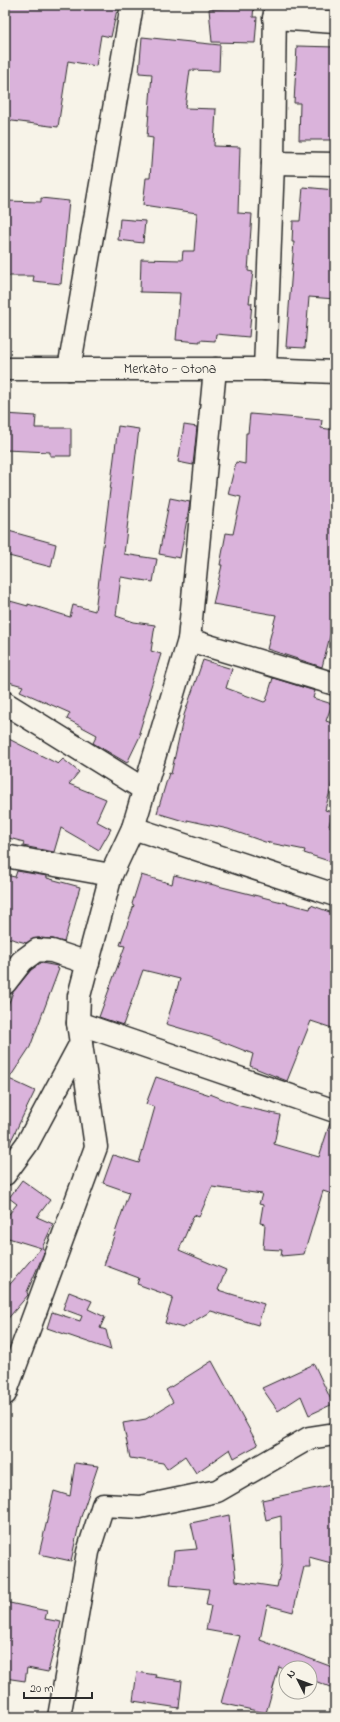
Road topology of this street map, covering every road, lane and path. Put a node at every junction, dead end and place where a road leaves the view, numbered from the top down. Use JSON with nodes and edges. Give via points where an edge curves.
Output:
{"nodes":[{"id":1,"x":132,"y":5,"type":"edge"},
{"id":2,"x":274,"y":11,"type":"edge"},
{"id":3,"x":335,"y":22,"type":"edge"},
{"id":4,"x":273,"y":163,"type":"junction"},
{"id":5,"x":335,"y":164,"type":"edge"},
{"id":6,"x":5,"y":369,"type":"edge"},
{"id":7,"x":69,"y":369,"type":"junction"},
{"id":8,"x":215,"y":369,"type":"junction"},
{"id":9,"x":265,"y":369,"type":"junction"},
{"id":10,"x":335,"y":372,"type":"edge"},
{"id":11,"x":189,"y":640,"type":"junction"},
{"id":12,"x":335,"y":684,"type":"edge"},
{"id":13,"x":5,"y":703,"type":"edge"},
{"id":14,"x":145,"y":790,"type":"junction"},
{"id":15,"x":134,"y":828,"type":"junction"},
{"id":16,"x":5,"y":856,"type":"edge"},
{"id":17,"x":110,"y":875,"type":"junction"},
{"id":18,"x":335,"y":895,"type":"edge"},
{"id":19,"x":88,"y":963,"type":"junction"},
{"id":20,"x":5,"y":983,"type":"edge"},
{"id":21,"x":79,"y":1033,"type":"junction"},
{"id":22,"x":335,"y":1111,"type":"edge"},
{"id":23,"x":5,"y":1174,"type":"edge"},
{"id":24,"x":5,"y":1394,"type":"edge"},
{"id":25,"x":335,"y":1434,"type":"edge"},
{"id":26,"x":59,"y":1717,"type":"edge"}],
"edges":[{"from":1,"to":7,"type":"street"},
{"from":2,"to":3,"type":"street"},
{"from":2,"to":4,"type":"street"},
{"from":4,"to":5,"type":"street"},
{"from":4,"to":9,"type":"street"},
{"from":6,"to":7,"type":"street","name":"Merkato - Otona"},
{"from":7,"to":8,"type":"street","name":"Merkato - Otona"},
{"from":8,"to":9,"type":"street","name":"Merkato - Otona"},
{"from":8,"to":11,"type":"street"},
{"from":9,"to":10,"type":"street","name":"Merkato - Otona"},
{"from":11,"to":12,"type":"street"},
{"from":11,"to":14,"type":"street"},
{"from":13,"to":14,"type":"street"},
{"from":14,"to":15,"type":"street"},
{"from":15,"to":17,"type":"street"},
{"from":15,"to":18,"type":"street"},
{"from":16,"to":17,"type":"street"},
{"from":17,"to":19,"type":"street"},
{"from":19,"to":20,"type":"street","via":[[52,950],[37,950],[22,961]]},
{"from":19,"to":21,"type":"street","via":[[79,996]]},
{"from":21,"to":22,"type":"street"},
{"from":21,"to":23,"type":"street","via":[[27,1144]]},
{"from":21,"to":24,"type":"street","via":[[96,1147]]},
{"from":25,"to":26,"type":"street","via":[[309,1438],[217,1491],[140,1507],[103,1504],[88,1552]]}]}
